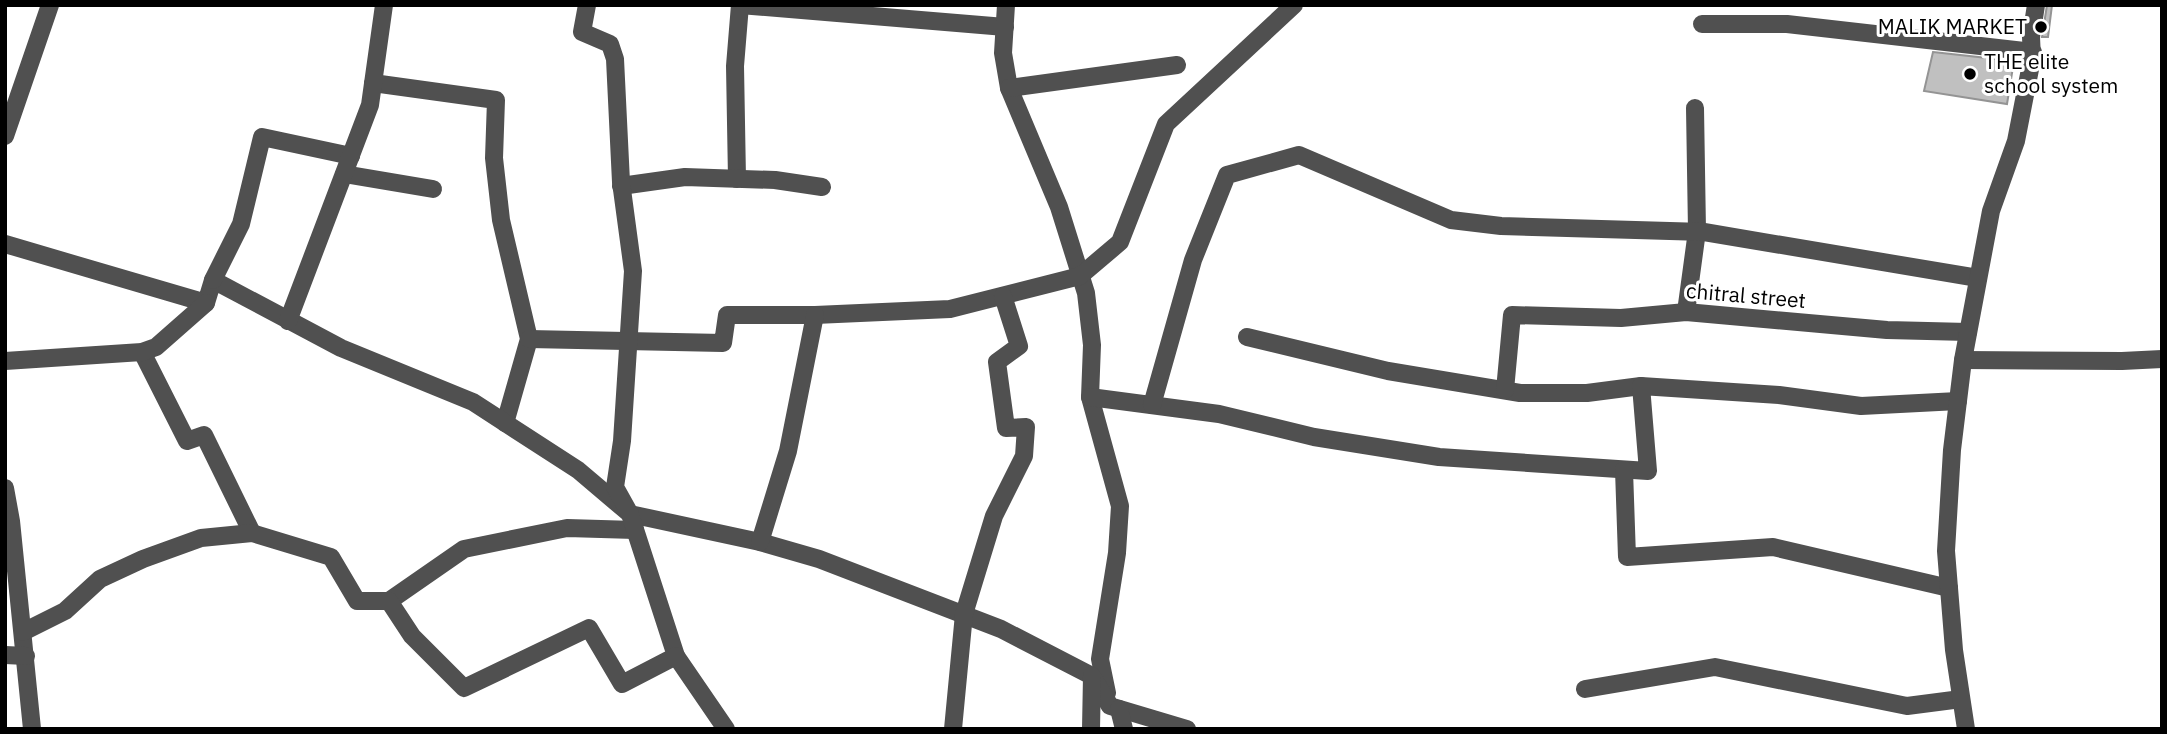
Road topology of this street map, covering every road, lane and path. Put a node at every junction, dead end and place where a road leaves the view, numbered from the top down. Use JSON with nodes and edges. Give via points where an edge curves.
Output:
{"nodes":[{"id":1,"x":50,"y":5,"type":"edge"},
{"id":2,"x":384,"y":5,"type":"edge"},
{"id":3,"x":587,"y":5,"type":"edge"},
{"id":4,"x":740,"y":5,"type":"edge"},
{"id":5,"x":1006,"y":5,"type":"edge"},
{"id":6,"x":1294,"y":5,"type":"edge"},
{"id":7,"x":2036,"y":5,"type":"edge"},
{"id":8,"x":1702,"y":24,"type":"dead end"},
{"id":9,"x":1005,"y":27,"type":"junction"},
{"id":10,"x":2033,"y":52,"type":"junction"},
{"id":11,"x":1177,"y":65,"type":"dead end"},
{"id":12,"x":373,"y":83,"type":"junction"},
{"id":13,"x":1009,"y":88,"type":"junction"},
{"id":14,"x":10,"y":107,"type":"edge"},
{"id":15,"x":1695,"y":107,"type":"dead end"},
{"id":16,"x":5,"y":136,"type":"edge"},
{"id":17,"x":351,"y":156,"type":"junction"},
{"id":18,"x":344,"y":174,"type":"junction"},
{"id":19,"x":737,"y":179,"type":"junction"},
{"id":20,"x":621,"y":186,"type":"junction"},
{"id":21,"x":822,"y":187,"type":"dead end"},
{"id":22,"x":433,"y":189,"type":"dead end"},
{"id":23,"x":1697,"y":231,"type":"junction"},
{"id":24,"x":5,"y":244,"type":"edge"},
{"id":25,"x":1080,"y":276,"type":"junction"},
{"id":26,"x":1978,"y":278,"type":"junction"},
{"id":27,"x":213,"y":280,"type":"junction"},
{"id":28,"x":1003,"y":296,"type":"junction"},
{"id":29,"x":206,"y":303,"type":"junction"},
{"id":30,"x":1686,"y":312,"type":"junction"},
{"id":31,"x":816,"y":315,"type":"junction"},
{"id":32,"x":288,"y":321,"type":"junction"},
{"id":33,"x":1968,"y":332,"type":"junction"},
{"id":34,"x":1247,"y":337,"type":"dead end"},
{"id":35,"x":528,"y":339,"type":"junction"},
{"id":36,"x":629,"y":343,"type":"junction"},
{"id":37,"x":142,"y":352,"type":"junction"},
{"id":38,"x":2162,"y":359,"type":"edge"},
{"id":39,"x":1963,"y":360,"type":"junction"},
{"id":40,"x":5,"y":361,"type":"edge"},
{"id":41,"x":1641,"y":386,"type":"junction"},
{"id":42,"x":1505,"y":390,"type":"junction"},
{"id":43,"x":1090,"y":397,"type":"junction"},
{"id":44,"x":1958,"y":401,"type":"junction"},
{"id":45,"x":1152,"y":405,"type":"junction"},
{"id":46,"x":505,"y":423,"type":"junction"},
{"id":47,"x":1624,"y":470,"type":"junction"},
{"id":48,"x":5,"y":488,"type":"edge"},
{"id":49,"x":632,"y":522,"type":"junction"},
{"id":50,"x":252,"y":533,"type":"junction"},
{"id":51,"x":760,"y":542,"type":"junction"},
{"id":52,"x":1949,"y":588,"type":"junction"},
{"id":53,"x":389,"y":600,"type":"junction"},
{"id":54,"x":964,"y":614,"type":"junction"},
{"id":55,"x":23,"y":632,"type":"junction"},
{"id":56,"x":5,"y":655,"type":"edge"},
{"id":57,"x":26,"y":656,"type":"junction"},
{"id":58,"x":676,"y":656,"type":"junction"},
{"id":59,"x":1092,"y":676,"type":"junction"},
{"id":60,"x":1585,"y":690,"type":"dead end"},
{"id":61,"x":1961,"y":699,"type":"junction"},
{"id":62,"x":1114,"y":708,"type":"junction"},
{"id":63,"x":32,"y":729,"type":"edge"},
{"id":64,"x":726,"y":729,"type":"edge"},
{"id":65,"x":953,"y":729,"type":"edge"},
{"id":66,"x":1091,"y":729,"type":"edge"},
{"id":67,"x":1124,"y":729,"type":"edge"},
{"id":68,"x":1188,"y":729,"type":"edge"},
{"id":69,"x":1966,"y":729,"type":"edge"}],
"edges":[{"from":1,"to":14,"type":"street"},
{"from":2,"to":12,"type":"street"},
{"from":3,"to":20,"type":"street","via":[[582,32],[610,44],[615,59]]},
{"from":4,"to":9,"type":"street"},
{"from":4,"to":19,"type":"street","via":[[735,66]]},
{"from":5,"to":9,"type":"street"},
{"from":6,"to":25,"type":"street","via":[[1166,124],[1120,242]]},
{"from":7,"to":10,"type":"street"},
{"from":8,"to":10,"type":"street","via":[[1787,24]]},
{"from":9,"to":13,"type":"street","via":[[1003,53]]},
{"from":10,"to":26,"type":"street","via":[[2016,141],[1991,211]]},
{"from":11,"to":13,"type":"street"},
{"from":12,"to":17,"type":"street"},
{"from":12,"to":35,"type":"street","via":[[496,100],[494,158],[501,220]]},
{"from":13,"to":25,"type":"street","via":[[1059,206]]},
{"from":14,"to":16,"type":"street"},
{"from":15,"to":23,"type":"street"},
{"from":17,"to":18,"type":"street"},
{"from":17,"to":27,"type":"street","via":[[262,137],[241,225]]},
{"from":18,"to":22,"type":"street"},
{"from":18,"to":32,"type":"street"},
{"from":19,"to":20,"type":"street","via":[[685,177]]},
{"from":19,"to":21,"type":"street"},
{"from":20,"to":36,"type":"street","via":[[633,271]]},
{"from":23,"to":26,"type":"street"},
{"from":23,"to":30,"type":"street"},
{"from":23,"to":45,"type":"street","via":[[1502,226],[1451,220],[1299,155],[1227,175],[1193,260]]},
{"from":24,"to":29,"type":"street"},
{"from":25,"to":28,"type":"street"},
{"from":25,"to":43,"type":"street","via":[[1092,345]]},
{"from":26,"to":33,"type":"street"},
{"from":27,"to":29,"type":"street"},
{"from":27,"to":32,"type":"street"},
{"from":28,"to":31,"type":"street","via":[[950,309]]},
{"from":28,"to":54,"type":"street","via":[[1019,346],[997,362],[1006,428],[1026,428],[1024,456],[994,516]]},
{"from":29,"to":37,"type":"street","via":[[156,348]]},
{"from":30,"to":33,"type":"street","name":"chitral street","via":[[1887,330]]},
{"from":30,"to":42,"type":"street","name":"chitral street","via":[[1621,318],[1512,315]]},
{"from":31,"to":36,"type":"street","via":[[727,315],[723,343]]},
{"from":31,"to":51,"type":"street","via":[[788,451]]},
{"from":32,"to":46,"type":"street","via":[[473,402]]},
{"from":33,"to":39,"type":"street"},
{"from":34,"to":42,"type":"street","via":[[1388,371]]},
{"from":35,"to":36,"type":"street"},
{"from":35,"to":46,"type":"street"},
{"from":36,"to":49,"type":"street","via":[[615,486]]},
{"from":37,"to":40,"type":"street"},
{"from":37,"to":50,"type":"street","via":[[187,441],[204,435]]},
{"from":38,"to":39,"type":"street"},
{"from":39,"to":44,"type":"street"},
{"from":41,"to":42,"type":"street","via":[[1587,393]]},
{"from":41,"to":44,"type":"street","via":[[1779,395],[1861,406]]},
{"from":41,"to":47,"type":"street","via":[[1648,471]]},
{"from":43,"to":45,"type":"street"},
{"from":43,"to":62,"type":"street","via":[[1120,506],[1100,659]]},
{"from":44,"to":52,"type":"street","via":[[1946,551]]},
{"from":45,"to":47,"type":"street","via":[[1439,457]]},
{"from":46,"to":49,"type":"street","via":[[578,470]]},
{"from":47,"to":52,"type":"street","via":[[1627,557],[1773,547]]},
{"from":48,"to":55,"type":"street"},
{"from":49,"to":51,"type":"street"},
{"from":49,"to":53,"type":"street","via":[[568,528],[464,549]]},
{"from":49,"to":58,"type":"street"},
{"from":50,"to":53,"type":"street","via":[[331,557],[357,600]]},
{"from":50,"to":55,"type":"street","via":[[201,538],[144,559],[100,579],[65,611]]},
{"from":51,"to":54,"type":"street","via":[[819,559]]},
{"from":52,"to":61,"type":"street"},
{"from":53,"to":58,"type":"street","via":[[412,636],[464,688],[589,628],[622,684]]},
{"from":54,"to":59,"type":"street"},
{"from":54,"to":65,"type":"street"},
{"from":55,"to":57,"type":"street"},
{"from":56,"to":57,"type":"street"},
{"from":57,"to":63,"type":"street"},
{"from":58,"to":64,"type":"street"},
{"from":59,"to":62,"type":"street"},
{"from":59,"to":66,"type":"street"},
{"from":60,"to":61,"type":"street","via":[[1715,667],[1907,706]]},
{"from":61,"to":69,"type":"street"},
{"from":62,"to":67,"type":"street"},
{"from":62,"to":68,"type":"street"}]}
